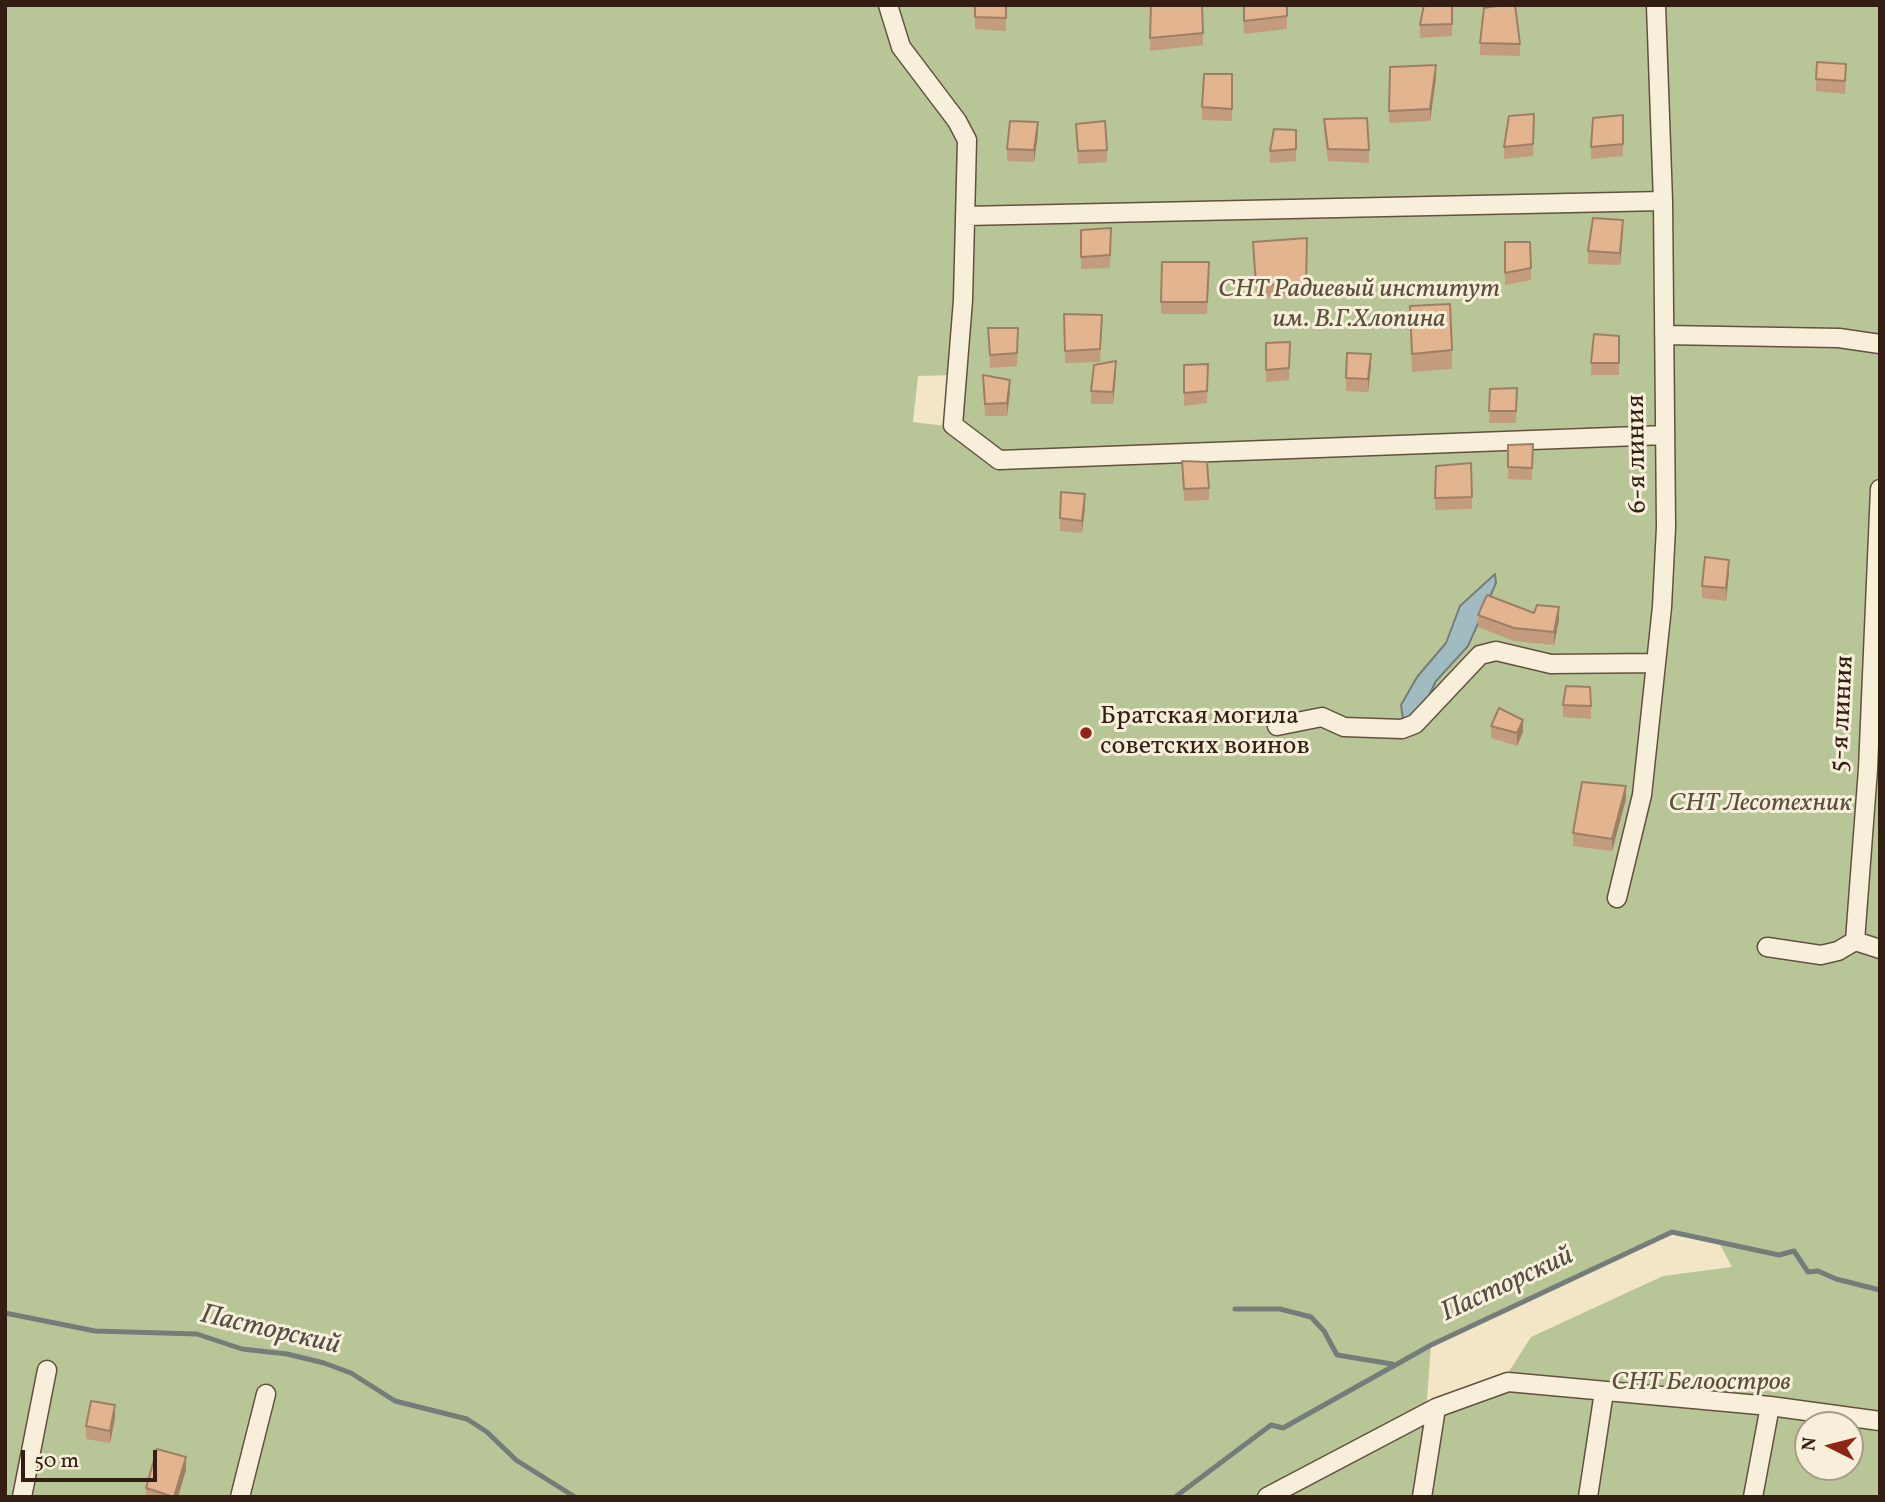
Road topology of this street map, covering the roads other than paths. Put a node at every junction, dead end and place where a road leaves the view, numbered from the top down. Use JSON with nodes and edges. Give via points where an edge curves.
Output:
{"nodes":[{"id":1,"x":888,"y":5,"type":"edge"},
{"id":2,"x":1656,"y":5,"type":"edge"},
{"id":3,"x":1663,"y":201,"type":"junction"},
{"id":4,"x":965,"y":216,"type":"junction"},
{"id":5,"x":1664,"y":335,"type":"junction"},
{"id":6,"x":1880,"y":344,"type":"edge"},
{"id":7,"x":1665,"y":435,"type":"junction"},
{"id":8,"x":1880,"y":489,"type":"edge"},
{"id":9,"x":1655,"y":663,"type":"junction"},
{"id":10,"x":1277,"y":726,"type":"dead end"},
{"id":11,"x":1617,"y":898,"type":"dead end"},
{"id":12,"x":1855,"y":941,"type":"junction"},
{"id":13,"x":1767,"y":947,"type":"dead end"},
{"id":14,"x":1880,"y":949,"type":"edge"},
{"id":15,"x":47,"y":1370,"type":"dead end"},
{"id":16,"x":1604,"y":1392,"type":"junction"},
{"id":17,"x":266,"y":1394,"type":"dead end"},
{"id":18,"x":1770,"y":1406,"type":"junction"},
{"id":19,"x":1436,"y":1408,"type":"junction"},
{"id":20,"x":1880,"y":1421,"type":"edge"},
{"id":21,"x":1270,"y":1496,"type":"edge"},
{"id":22,"x":22,"y":1497,"type":"edge"},
{"id":23,"x":240,"y":1497,"type":"edge"},
{"id":24,"x":1422,"y":1497,"type":"edge"},
{"id":25,"x":1588,"y":1497,"type":"edge"},
{"id":26,"x":1753,"y":1497,"type":"edge"}],
"edges":[{"from":1,"to":4,"type":"street","via":[[901,47],[967,140]]},
{"from":2,"to":3,"type":"street","name":"6-я линия"},
{"from":3,"to":4,"type":"street"},
{"from":3,"to":5,"type":"street","name":"6-я линия"},
{"from":4,"to":7,"type":"street","via":[[953,425],[999,460]]},
{"from":5,"to":6,"type":"street","via":[[1839,338]]},
{"from":5,"to":7,"type":"street","name":"6-я линия"},
{"from":7,"to":9,"type":"street","name":"6-я линия","via":[[1667,527]]},
{"from":8,"to":12,"type":"street","name":"5-я линия"},
{"from":9,"to":10,"type":"street","via":[[1552,664],[1496,651],[1480,655],[1415,724],[1402,729],[1344,727],[1322,717]]},
{"from":9,"to":11,"type":"street","name":"6-я линия","via":[[1642,795]]},
{"from":12,"to":13,"type":"street","via":[[1821,954]]},
{"from":12,"to":14,"type":"street"},
{"from":15,"to":22,"type":"street"},
{"from":16,"to":18,"type":"street"},
{"from":16,"to":19,"type":"street","via":[[1508,1382]]},
{"from":16,"to":25,"type":"street"},
{"from":17,"to":23,"type":"street"},
{"from":18,"to":20,"type":"street"},
{"from":18,"to":26,"type":"street"},
{"from":19,"to":21,"type":"street"},
{"from":19,"to":24,"type":"street"}]}
